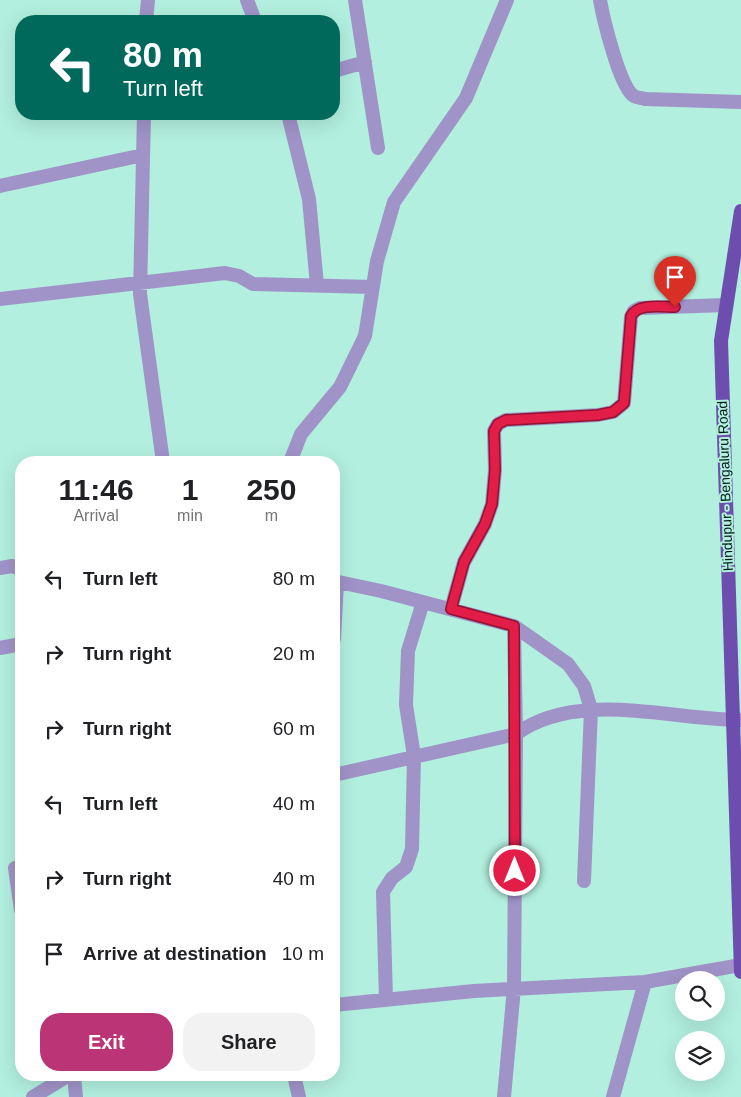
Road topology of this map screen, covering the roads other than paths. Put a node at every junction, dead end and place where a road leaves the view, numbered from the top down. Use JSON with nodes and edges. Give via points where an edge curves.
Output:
{"nodes":[{"id":1,"x":148,"y":0,"type":"edge"},
{"id":2,"x":247,"y":0,"type":"edge"},
{"id":3,"x":355,"y":0,"type":"edge"},
{"id":4,"x":507,"y":0,"type":"edge"},
{"id":5,"x":600,"y":0,"type":"edge"},
{"id":6,"x":147,"y":15,"type":"edge"},
{"id":7,"x":253,"y":15,"type":"edge"},
{"id":8,"x":365,"y":62,"type":"junction"},
{"id":9,"x":340,"y":69,"type":"edge"},
{"id":10,"x":741,"y":102,"type":"edge"},
{"id":11,"x":144,"y":120,"type":"edge"},
{"id":12,"x":289,"y":120,"type":"edge"},
{"id":13,"x":378,"y":148,"type":"dead end"},
{"id":14,"x":143,"y":155,"type":"junction"},
{"id":15,"x":0,"y":186,"type":"edge"},
{"id":16,"x":741,"y":211,"type":"edge"},
{"id":17,"x":140,"y":284,"type":"junction"},
{"id":18,"x":317,"y":285,"type":"junction"},
{"id":19,"x":373,"y":287,"type":"junction"},
{"id":20,"x":0,"y":299,"type":"edge"},
{"id":21,"x":726,"y":305,"type":"junction"},
{"id":22,"x":161,"y":456,"type":"edge"},
{"id":23,"x":292,"y":456,"type":"edge"},
{"id":24,"x":15,"y":567,"type":"edge"},
{"id":25,"x":0,"y":568,"type":"edge"},
{"id":26,"x":340,"y":583,"type":"edge"},
{"id":27,"x":423,"y":602,"type":"junction"},
{"id":28,"x":451,"y":609,"type":"junction"},
{"id":29,"x":514,"y":626,"type":"junction"},
{"id":30,"x":15,"y":645,"type":"edge"},
{"id":31,"x":0,"y":648,"type":"edge"},
{"id":32,"x":591,"y":708,"type":"junction"},
{"id":33,"x":737,"y":720,"type":"edge"},
{"id":34,"x":516,"y":734,"type":"junction"},
{"id":35,"x":414,"y":756,"type":"junction"},
{"id":36,"x":340,"y":774,"type":"edge"},
{"id":37,"x":584,"y":881,"type":"dead end"},
{"id":38,"x":740,"y":898,"type":"edge"},
{"id":39,"x":741,"y":968,"type":"edge"},
{"id":40,"x":645,"y":982,"type":"junction"},
{"id":41,"x":514,"y":988,"type":"junction"},
{"id":42,"x":386,"y":1000,"type":"junction"},
{"id":43,"x":340,"y":1004,"type":"edge"},
{"id":44,"x":49,"y":1081,"type":"edge"},
{"id":45,"x":75,"y":1081,"type":"edge"},
{"id":46,"x":295,"y":1081,"type":"edge"},
{"id":47,"x":33,"y":1097,"type":"edge"},
{"id":48,"x":76,"y":1097,"type":"edge"},
{"id":49,"x":299,"y":1097,"type":"edge"},
{"id":50,"x":504,"y":1097,"type":"edge"},
{"id":51,"x":613,"y":1097,"type":"edge"}],
"edges":[{"from":1,"to":6,"type":"street"},
{"from":2,"to":7,"type":"street"},
{"from":3,"to":8,"type":"street"},
{"from":4,"to":19,"type":"street","via":[[466,98],[394,202]]},
{"from":5,"to":10,"type":"street","via":[[625,86],[633,96]]},
{"from":8,"to":9,"type":"street"},
{"from":8,"to":13,"type":"street"},
{"from":11,"to":14,"type":"street"},
{"from":12,"to":18,"type":"street","via":[[309,199]]},
{"from":14,"to":15,"type":"street"},
{"from":14,"to":17,"type":"street"},
{"from":16,"to":21,"type":"main road","name":"Hindupur - Bengaluru Road"},
{"from":17,"to":18,"type":"street","via":[[225,273],[253,284]]},
{"from":17,"to":20,"type":"street"},
{"from":17,"to":22,"type":"street"},
{"from":18,"to":19,"type":"street"},
{"from":19,"to":23,"type":"street","via":[[365,336],[340,387],[301,434]]},
{"from":21,"to":28,"type":"street","via":[[640,308],[634,311],[624,403],[613,412],[506,420],[498,424],[494,431],[492,504],[464,562]]},
{"from":21,"to":33,"type":"main road","name":"Hindupur - Bengaluru Road","via":[[721,341]]},
{"from":24,"to":25,"type":"street"},
{"from":26,"to":27,"type":"street"},
{"from":27,"to":28,"type":"street"},
{"from":27,"to":35,"type":"street","via":[[408,651],[406,706]]},
{"from":28,"to":29,"type":"street"},
{"from":29,"to":32,"type":"street","via":[[568,664],[584,686]]},
{"from":29,"to":34,"type":"street"},
{"from":30,"to":31,"type":"street"},
{"from":32,"to":33,"type":"street"},
{"from":32,"to":34,"type":"street","via":[[530,724]]},
{"from":32,"to":37,"type":"street"},
{"from":33,"to":38,"type":"main road","name":"Hindupur - Bengaluru Road"},
{"from":34,"to":35,"type":"street"},
{"from":34,"to":41,"type":"street"},
{"from":35,"to":36,"type":"street"},
{"from":35,"to":42,"type":"street","via":[[412,849],[406,867],[392,878],[383,892]]},
{"from":38,"to":39,"type":"main road","name":"Hindupur - Bengaluru Road"},
{"from":39,"to":40,"type":"street"},
{"from":40,"to":41,"type":"street"},
{"from":40,"to":51,"type":"street"},
{"from":41,"to":42,"type":"street"},
{"from":41,"to":50,"type":"street"},
{"from":42,"to":43,"type":"street"},
{"from":44,"to":47,"type":"street"},
{"from":45,"to":48,"type":"street"},
{"from":46,"to":49,"type":"street"}]}
